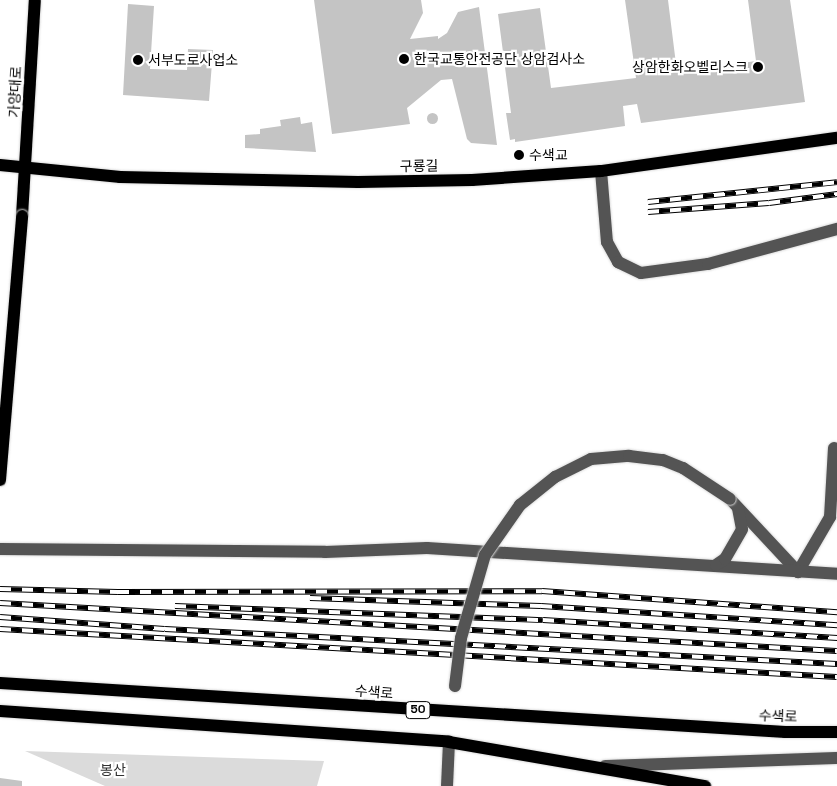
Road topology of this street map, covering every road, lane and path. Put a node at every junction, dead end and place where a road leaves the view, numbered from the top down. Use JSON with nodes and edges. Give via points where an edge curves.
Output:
{"nodes":[{"id":1,"x":36,"y":0,"type":"edge"},
{"id":2,"x":837,"y":138,"type":"edge"},
{"id":3,"x":0,"y":165,"type":"edge"},
{"id":4,"x":26,"y":168,"type":"junction"},
{"id":5,"x":602,"y":172,"type":"junction"},
{"id":6,"x":837,"y":229,"type":"edge"},
{"id":7,"x":834,"y":448,"type":"dead end"},
{"id":8,"x":0,"y":480,"type":"edge"},
{"id":9,"x":734,"y":503,"type":"junction"},
{"id":10,"x":0,"y":549,"type":"edge"},
{"id":11,"x":716,"y":565,"type":"junction"},
{"id":12,"x":798,"y":572,"type":"junction"},
{"id":13,"x":837,"y":574,"type":"edge"},
{"id":14,"x":0,"y":683,"type":"edge"},
{"id":15,"x":454,"y":686,"type":"dead end"},
{"id":16,"x":0,"y":711,"type":"edge"},
{"id":17,"x":837,"y":732,"type":"edge"},
{"id":18,"x":449,"y":742,"type":"junction"},
{"id":19,"x":837,"y":758,"type":"edge"},
{"id":20,"x":590,"y":766,"type":"junction"},
{"id":21,"x":447,"y":786,"type":"edge"},
{"id":22,"x":705,"y":786,"type":"edge"}],
"edges":[{"from":1,"to":4,"type":"main road","name":"가양대로"},
{"from":2,"to":5,"type":"main road","name":"구룡길"},
{"from":3,"to":4,"type":"main road","name":"구룡길"},
{"from":4,"to":5,"type":"main road","name":"구룡길","via":[[120,177],[358,182]]},
{"from":4,"to":8,"type":"main road","name":"가양대로","bridge":true},
{"from":5,"to":6,"type":"street","via":[[607,242],[618,262],[641,273],[708,264]]},
{"from":7,"to":12,"type":"street","via":[[830,517]]},
{"from":9,"to":11,"type":"street","via":[[742,529],[725,559]]},
{"from":9,"to":12,"type":"street"},
{"from":9,"to":15,"type":"street","bridge":true,"via":[[683,468],[663,460],[629,456],[591,459],[555,477],[520,505],[484,555],[461,638]]},
{"from":10,"to":11,"type":"street","via":[[325,552],[427,548]]},
{"from":11,"to":12,"type":"street"},
{"from":12,"to":13,"type":"street"},
{"from":14,"to":17,"type":"main road","name":"수색로","number":"50","via":[[785,732]]},
{"from":16,"to":18,"type":"main road","number":"50"},
{"from":18,"to":20,"type":"main road","number":"50"},
{"from":18,"to":21,"type":"street"},
{"from":19,"to":20,"type":"street"},
{"from":20,"to":22,"type":"main road","number":"50"}]}
